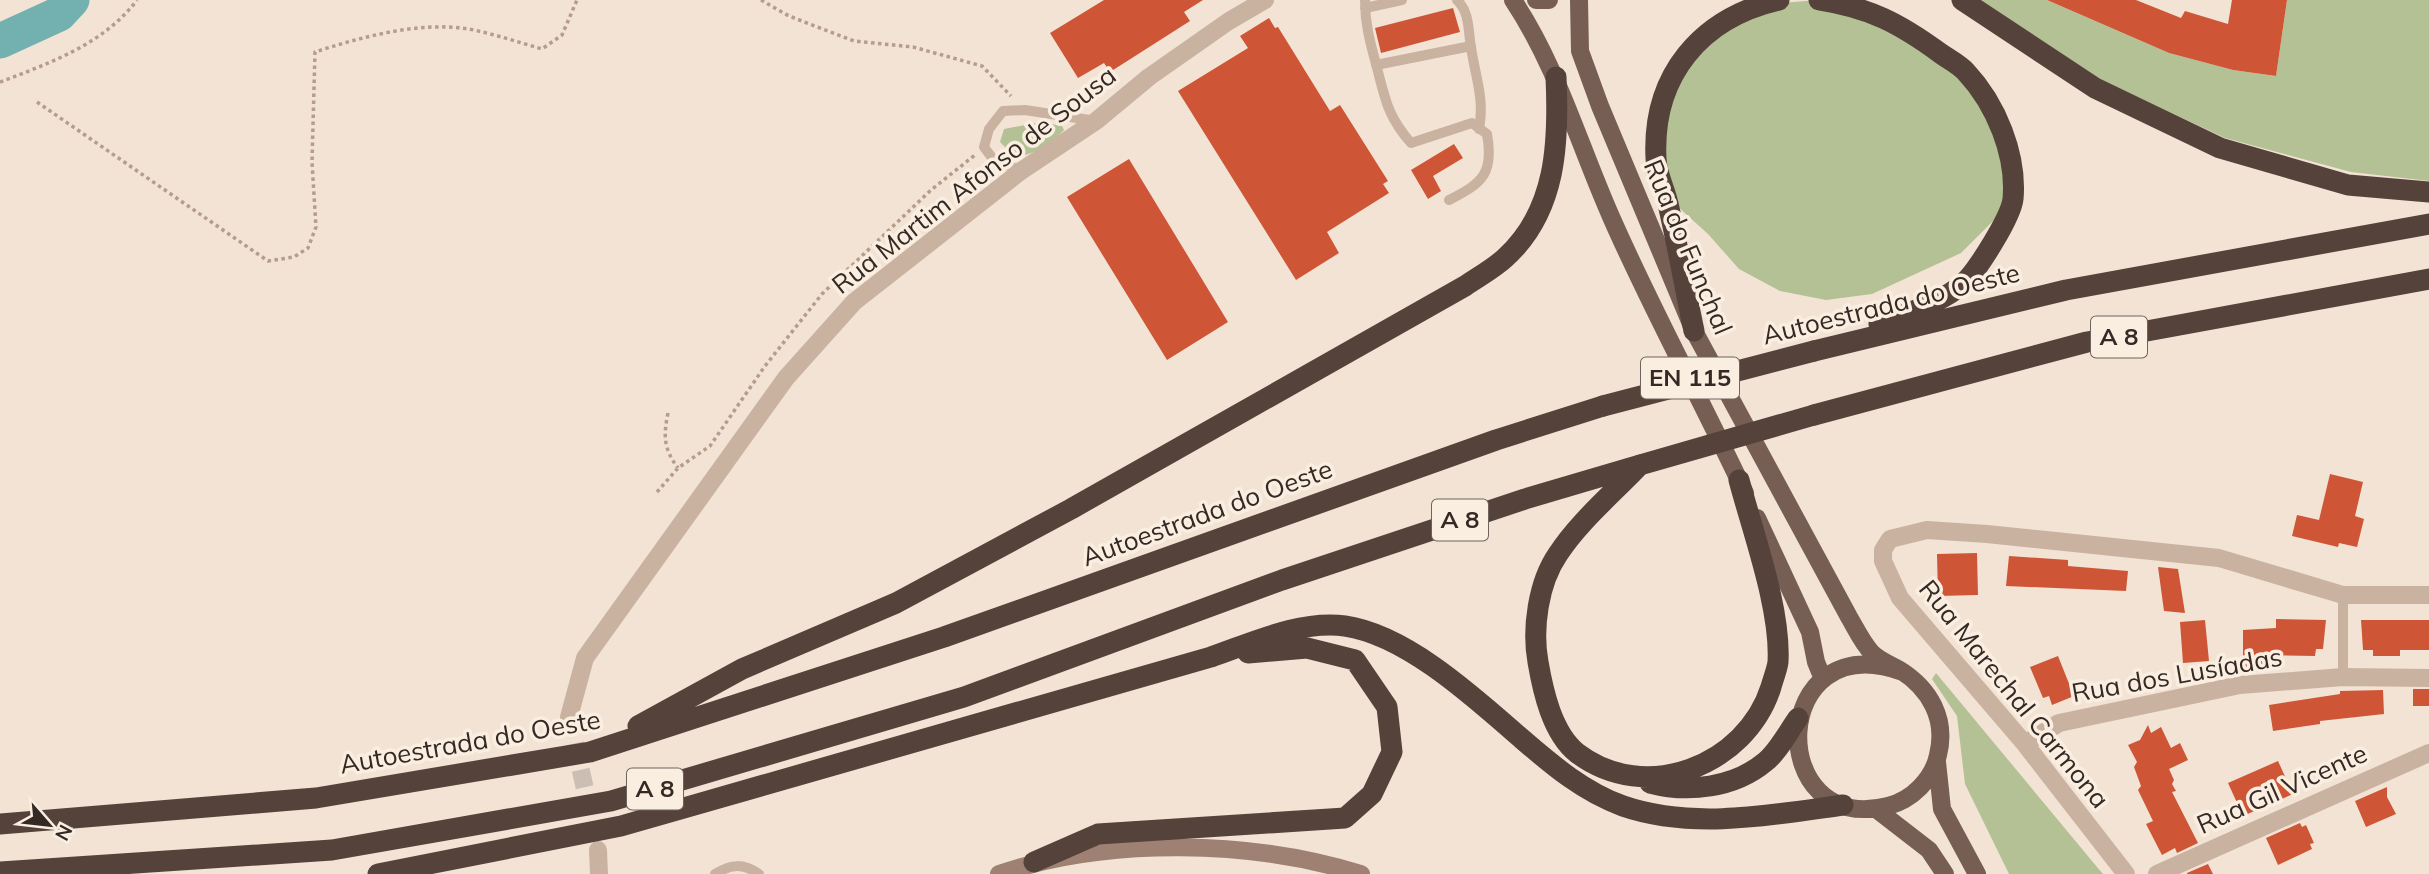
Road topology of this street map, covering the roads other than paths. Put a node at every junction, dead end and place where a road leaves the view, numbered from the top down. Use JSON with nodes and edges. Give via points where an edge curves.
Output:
{"nodes":[{"id":1,"x":1265,"y":0,"type":"edge"},
{"id":2,"x":1402,"y":0,"type":"edge"},
{"id":3,"x":1457,"y":0,"type":"edge"},
{"id":4,"x":1513,"y":0,"type":"edge"},
{"id":5,"x":1536,"y":0,"type":"edge"},
{"id":6,"x":1549,"y":0,"type":"edge"},
{"id":7,"x":1578,"y":0,"type":"edge"},
{"id":8,"x":1779,"y":0,"type":"edge"},
{"id":9,"x":1819,"y":0,"type":"edge"},
{"id":10,"x":1962,"y":0,"type":"edge"},
{"id":11,"x":1365,"y":4,"type":"edge"},
{"id":12,"x":1471,"y":46,"type":"junction"},
{"id":13,"x":1376,"y":65,"type":"junction"},
{"id":14,"x":1556,"y":77,"type":"junction"},
{"id":15,"x":1096,"y":121,"type":"junction"},
{"id":16,"x":1479,"y":129,"type":"junction"},
{"id":17,"x":1021,"y":171,"type":"junction"},
{"id":18,"x":2429,"y":192,"type":"edge"},
{"id":19,"x":1449,"y":200,"type":"dead end"},
{"id":20,"x":2429,"y":223,"type":"edge"},
{"id":21,"x":2429,"y":279,"type":"edge"},
{"id":22,"x":1694,"y":331,"type":"junction"},
{"id":23,"x":1814,"y":351,"type":"junction"},
{"id":24,"x":1640,"y":466,"type":"junction"},
{"id":25,"x":1739,"y":480,"type":"junction"},
{"id":26,"x":2343,"y":594,"type":"junction"},
{"id":27,"x":2429,"y":595,"type":"edge"},
{"id":28,"x":1211,"y":657,"type":"junction"},
{"id":29,"x":1903,"y":672,"type":"junction"},
{"id":30,"x":2343,"y":677,"type":"junction"},
{"id":31,"x":2429,"y":678,"type":"edge"},
{"id":32,"x":1823,"y":680,"type":"junction"},
{"id":33,"x":569,"y":717,"type":"tunnel mouth"},
{"id":34,"x":1798,"y":718,"type":"junction"},
{"id":35,"x":2025,"y":744,"type":"junction"},
{"id":36,"x":590,"y":752,"type":"junction"},
{"id":37,"x":2429,"y":753,"type":"edge"},
{"id":38,"x":1937,"y":762,"type":"junction"},
{"id":39,"x":1630,"y":777,"type":"junction"},
{"id":40,"x":1843,"y":805,"type":"junction"},
{"id":41,"x":1876,"y":809,"type":"junction"},
{"id":42,"x":0,"y":824,"type":"edge"},
{"id":43,"x":598,"y":850,"type":"tunnel mouth"},
{"id":44,"x":1034,"y":862,"type":"junction"},
{"id":45,"x":1282,"y":866,"type":"edge"},
{"id":46,"x":0,"y":872,"type":"edge"},
{"id":47,"x":378,"y":874,"type":"edge"},
{"id":48,"x":599,"y":874,"type":"edge"},
{"id":49,"x":715,"y":874,"type":"edge"},
{"id":50,"x":759,"y":874,"type":"edge"},
{"id":51,"x":999,"y":874,"type":"edge"},
{"id":52,"x":1362,"y":874,"type":"edge"},
{"id":53,"x":1945,"y":874,"type":"edge"},
{"id":54,"x":1977,"y":874,"type":"edge"},
{"id":55,"x":2126,"y":874,"type":"edge"},
{"id":56,"x":2157,"y":874,"type":"edge"}],
"edges":[{"from":1,"to":15,"type":"street","name":"Rua Martim Afonso de Sousa","via":[[1149,77]]},
{"from":2,"to":11,"type":"lane"},
{"from":3,"to":12,"type":"lane","via":[[1467,16]]},
{"from":4,"to":14,"type":"main road","name":"Rua do Funchal","number":"EN 115"},
{"from":5,"to":6,"type":"main road"},
{"from":7,"to":22,"type":"main road","name":"Rua do Funchal","number":"EN 115","via":[[1580,51]]},
{"from":8,"to":22,"type":"highway","via":[[1724,19],[1693,46],[1671,76],[1660,110],[1656,159]]},
{"from":9,"to":23,"type":"highway","via":[[1900,24],[1965,71],[1996,114],[2009,152],[2013,201],[1989,252],[1964,282],[1927,304]]},
{"from":10,"to":18,"type":"highway","via":[[2095,88],[2220,148],[2348,185]]},
{"from":11,"to":13,"type":"lane","via":[[1365,27]]},
{"from":12,"to":13,"type":"lane"},
{"from":12,"to":16,"type":"lane","via":[[1483,110]]},
{"from":13,"to":16,"type":"lane","via":[[1383,101],[1411,143],[1472,123]]},
{"from":14,"to":25,"type":"main road","name":"Rua do Funchal","number":"EN 115","via":[[1612,219]]},
{"from":14,"to":36,"type":"highway","via":[[1558,133],[1550,184],[1532,228],[1504,259],[1465,286],[1071,509],[896,603],[742,669]]},
{"from":15,"to":17,"type":"street","name":"Rua Martim Afonso de Sousa"},
{"from":15,"to":17,"type":"lane","via":[[1003,111],[989,129],[984,147],[993,159]]},
{"from":16,"to":19,"type":"lane","via":[[1487,134],[1488,169],[1479,183]]},
{"from":17,"to":33,"type":"street","name":"Rua Martim Afonso de Sousa","via":[[854,302],[786,378],[585,658]]},
{"from":20,"to":23,"type":"highway","name":"Autoestrada do Oeste","number":"A 8","via":[[2066,290]]},
{"from":21,"to":24,"type":"highway","number":"A 8","bridge":true,"via":[[2087,342]]},
{"from":22,"to":29,"type":"main road","name":"Rua do Funchal","number":"EN 115","via":[[1849,617],[1872,654]]},
{"from":23,"to":36,"type":"highway","name":"Autoestrada do Oeste","number":"A 8","bridge":true,"via":[[1603,406],[1469,449],[944,637]]},
{"from":24,"to":39,"type":"highway","via":[[1556,556],[1539,600],[1534,644],[1547,702],[1576,752]]},
{"from":24,"to":46,"type":"highway","number":"A 8","via":[[1294,575],[964,697],[611,802],[332,850]]},
{"from":25,"to":32,"type":"main road","name":"Rua do Funchal","number":"EN 115","via":[[1810,632]]},
{"from":25,"to":39,"type":"highway","via":[[1774,614],[1778,663],[1766,701],[1746,734],[1720,757],[1695,769]]},
{"from":26,"to":27,"type":"street"},
{"from":26,"to":30,"type":"lane"},
{"from":26,"to":35,"type":"street","name":"Rua Marechal Carmona","via":[[2219,558],[1927,530],[1890,539],[1883,561],[1900,598]]},
{"from":28,"to":40,"type":"highway","via":[[1292,630],[1344,626],[1400,644],[1490,711],[1566,776],[1622,806],[1688,818],[1768,816]]},
{"from":28,"to":44,"type":"highway","via":[[1307,648],[1356,660],[1387,707],[1392,752],[1372,794],[1345,818],[1098,834]]},
{"from":28,"to":47,"type":"highway","via":[[621,826]]},
{"from":29,"to":32,"type":"main road","via":[[1862,664]]},
{"from":29,"to":38,"type":"main road","name":"Rua do Funchal","via":[[1926,692],[1940,720]]},
{"from":30,"to":31,"type":"street","name":"Rua dos Lusíadas"},
{"from":30,"to":35,"type":"street","name":"Rua dos Lusíadas","via":[[2241,685],[2085,717],[2059,723]]},
{"from":32,"to":34,"type":"main road"},
{"from":34,"to":39,"type":"highway","via":[[1766,762],[1736,778],[1707,788],[1680,788]]},
{"from":34,"to":40,"type":"main road","via":[[1797,745],[1804,770],[1814,785]]},
{"from":35,"to":55,"type":"street","name":"Rua Marechal Carmona"},
{"from":36,"to":42,"type":"highway","name":"Autoestrada do Oeste","number":"A 8","via":[[316,798]]},
{"from":37,"to":56,"type":"street","name":"Rua Gil Vicente"},
{"from":38,"to":41,"type":"main road","via":[[1913,794]]},
{"from":38,"to":54,"type":"main road","name":"Rua do Funchal","via":[[1942,809]]},
{"from":40,"to":41,"type":"main road"},
{"from":41,"to":53,"type":"main road","via":[[1928,850]]},
{"from":43,"to":48,"type":"street"},
{"from":44,"to":45,"type":"main road","via":[[1102,852],[1207,847]]},
{"from":44,"to":51,"type":"main road"},
{"from":45,"to":52,"type":"main road"},
{"from":49,"to":50,"type":"lane","via":[[735,865]]}]}
